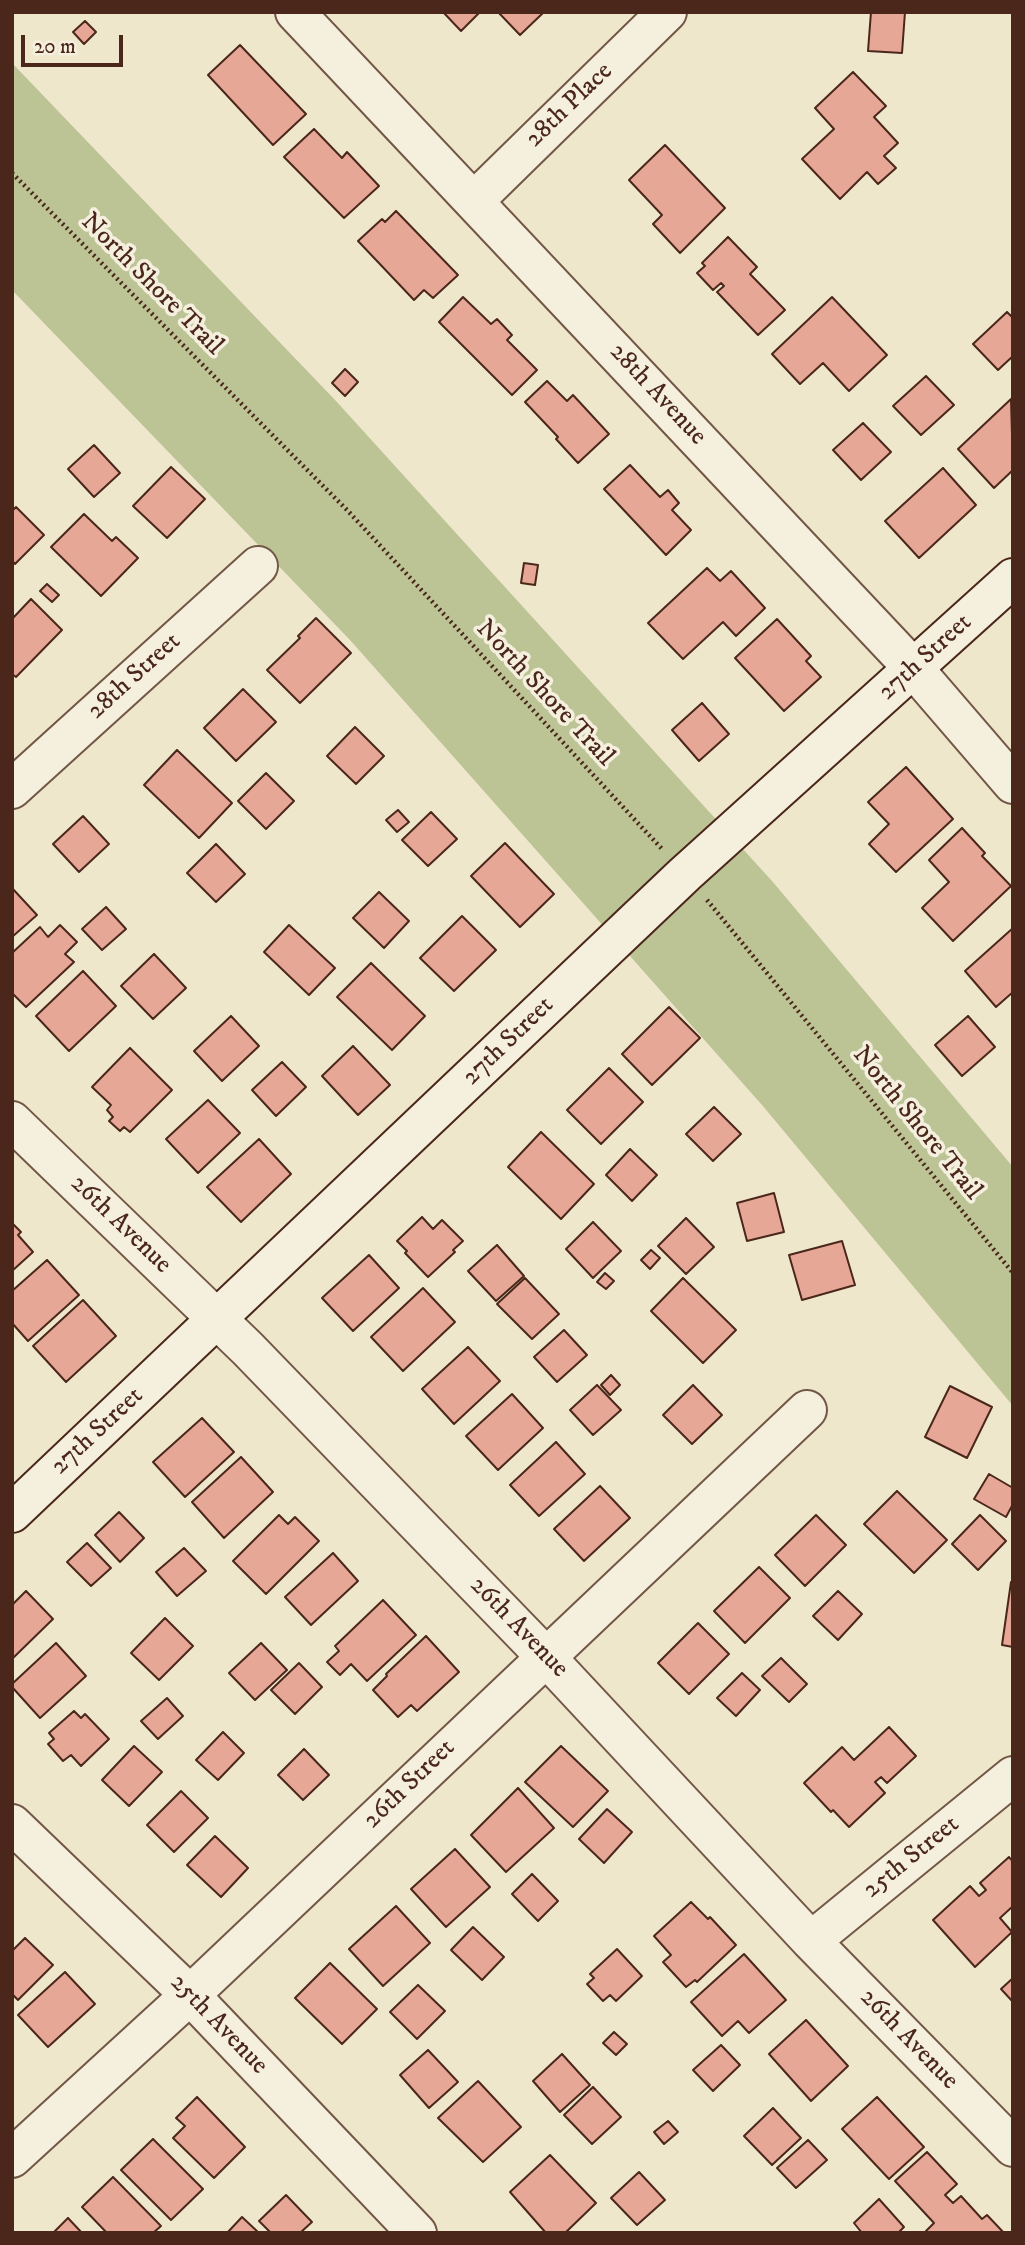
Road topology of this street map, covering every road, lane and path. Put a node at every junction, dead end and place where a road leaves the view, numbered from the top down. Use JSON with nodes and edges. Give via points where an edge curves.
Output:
{"nodes":[{"id":1,"x":295,"y":12,"type":"edge"},
{"id":2,"x":667,"y":12,"type":"edge"},
{"id":3,"x":12,"y":173,"type":"edge"},
{"id":4,"x":474,"y":201,"type":"junction"},
{"id":5,"x":258,"y":566,"type":"dead end"},
{"id":6,"x":1013,"y":578,"type":"edge"},
{"id":7,"x":914,"y":669,"type":"junction"},
{"id":8,"x":1013,"y":784,"type":"edge"},
{"id":9,"x":12,"y":789,"type":"edge"},
{"id":10,"x":685,"y":874,"type":"junction"},
{"id":11,"x":12,"y":1121,"type":"edge"},
{"id":12,"x":1013,"y":1273,"type":"edge"},
{"id":13,"x":218,"y":1319,"type":"junction"},
{"id":14,"x":807,"y":1410,"type":"dead end"},
{"id":15,"x":12,"y":1513,"type":"edge"},
{"id":16,"x":545,"y":1656,"type":"junction"},
{"id":17,"x":1013,"y":1776,"type":"edge"},
{"id":18,"x":12,"y":1824,"type":"edge"},
{"id":19,"x":811,"y":1941,"type":"junction"},
{"id":20,"x":190,"y":1995,"type":"junction"},
{"id":21,"x":1013,"y":2147,"type":"edge"},
{"id":22,"x":12,"y":2158,"type":"edge"},
{"id":23,"x":417,"y":2233,"type":"edge"}],
"edges":[{"from":1,"to":4,"type":"street","name":"28th Avenue"},
{"from":2,"to":4,"type":"street","name":"28th Place"},
{"from":3,"to":10,"type":"path","name":"North Shore Trail","via":[[348,511]]},
{"from":4,"to":7,"type":"street","name":"28th Avenue"},
{"from":5,"to":9,"type":"street","name":"28th Street"},
{"from":6,"to":7,"type":"street","name":"27th Street"},
{"from":7,"to":8,"type":"street","name":"28th Avenue"},
{"from":7,"to":10,"type":"street","name":"27th Street"},
{"from":10,"to":12,"type":"path","name":"North Shore Trail"},
{"from":10,"to":13,"type":"street","name":"27th Street"},
{"from":11,"to":13,"type":"street","name":"26th Avenue"},
{"from":13,"to":15,"type":"street","name":"27th Street"},
{"from":13,"to":16,"type":"street","name":"26th Avenue"},
{"from":14,"to":16,"type":"street","name":"26th Street"},
{"from":16,"to":19,"type":"street","name":"26th Avenue"},
{"from":16,"to":20,"type":"street","name":"26th Street"},
{"from":17,"to":19,"type":"street","name":"25th Street"},
{"from":18,"to":20,"type":"street","name":"25th Avenue"},
{"from":19,"to":21,"type":"street","name":"26th Avenue"},
{"from":20,"to":22,"type":"street","name":"26th Street"},
{"from":20,"to":23,"type":"street","name":"25th Avenue"}]}
